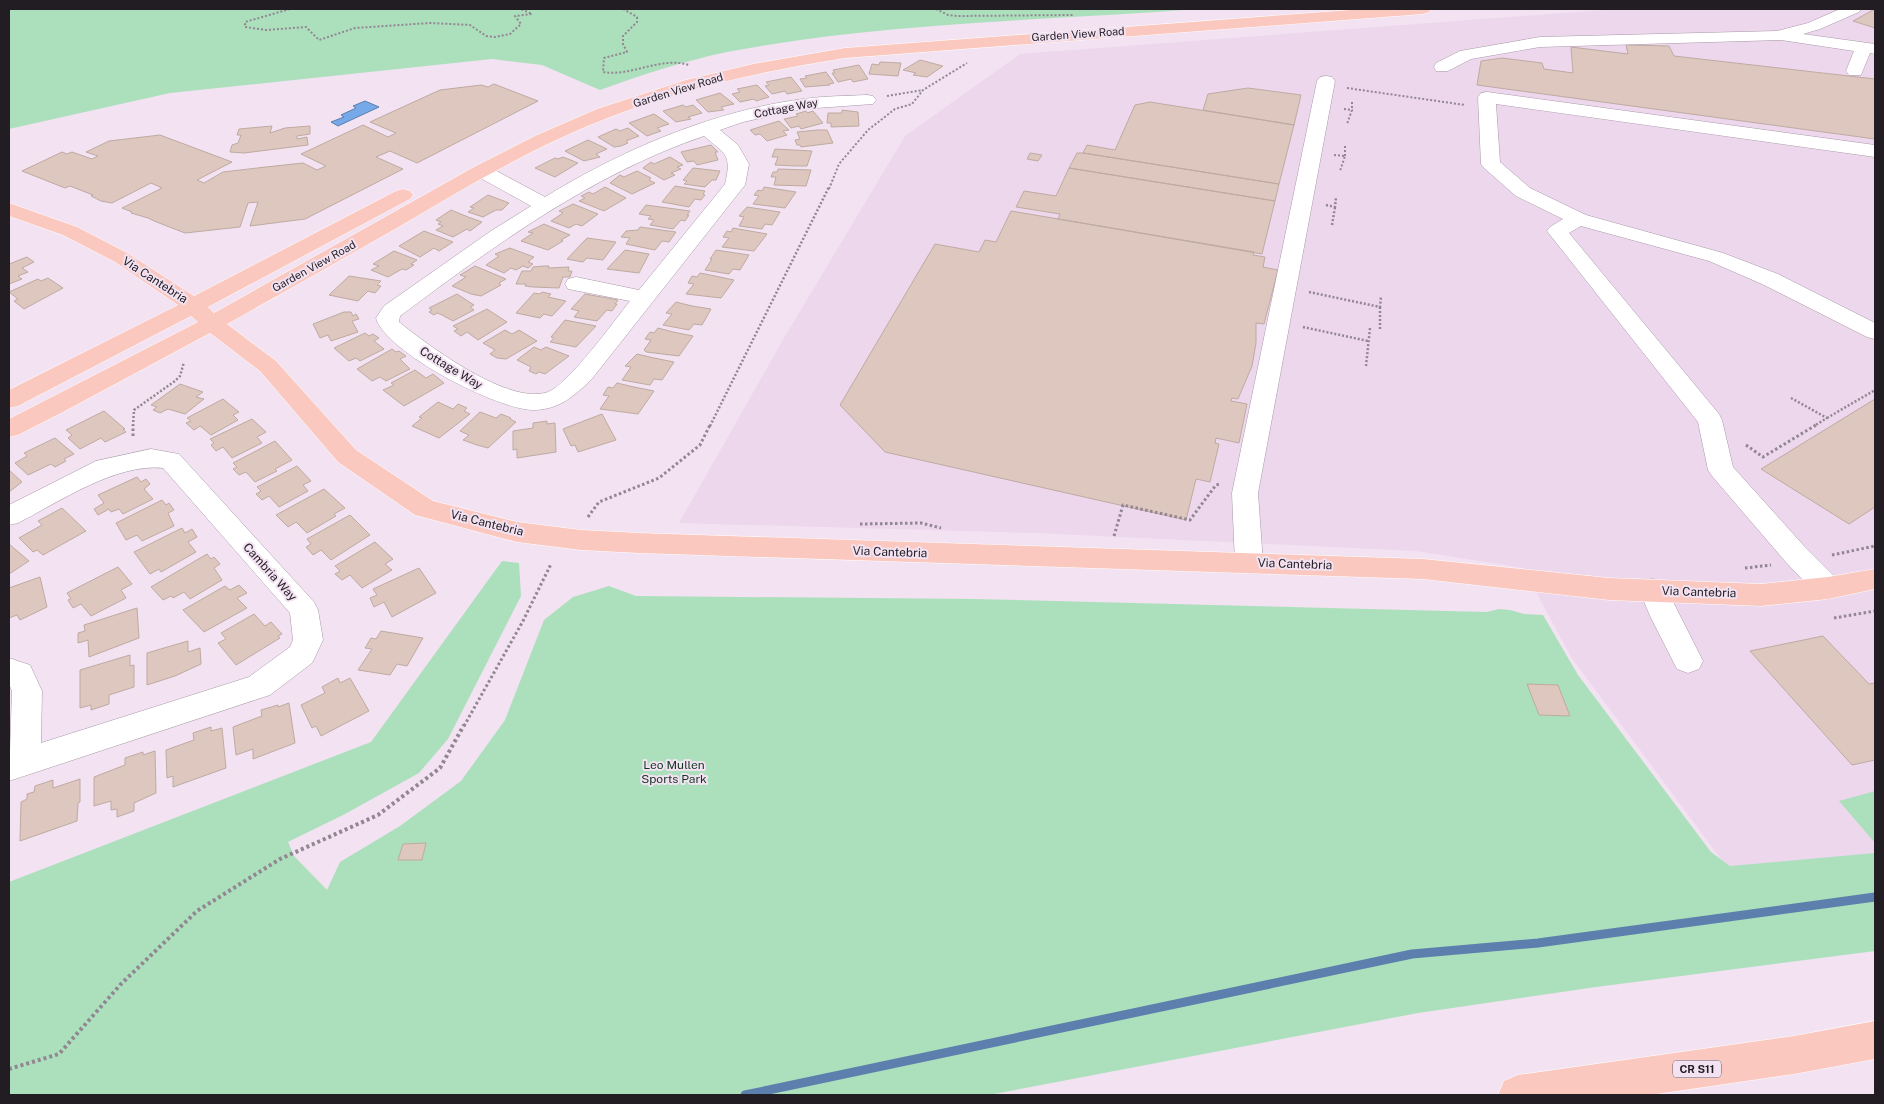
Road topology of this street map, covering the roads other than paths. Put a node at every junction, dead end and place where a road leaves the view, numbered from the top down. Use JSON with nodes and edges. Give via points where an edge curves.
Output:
{"nodes":[{"id":1,"x":1303,"y":9,"type":"edge"},
{"id":2,"x":1423,"y":9,"type":"edge"},
{"id":3,"x":1853,"y":9,"type":"edge"},
{"id":4,"x":1778,"y":36,"type":"junction"},
{"id":5,"x":1869,"y":49,"type":"edge"},
{"id":6,"x":1442,"y":67,"type":"dead end"},
{"id":7,"x":1855,"y":71,"type":"dead end"},
{"id":8,"x":1325,"y":85,"type":"road end"},
{"id":9,"x":867,"y":100,"type":"road end"},
{"id":10,"x":706,"y":128,"type":"junction"},
{"id":11,"x":1875,"y":151,"type":"edge"},
{"id":12,"x":482,"y":171,"type":"junction"},
{"id":13,"x":545,"y":205,"type":"junction"},
{"id":14,"x":9,"y":209,"type":"edge"},
{"id":15,"x":1579,"y":219,"type":"junction"},
{"id":16,"x":576,"y":284,"type":"dead end"},
{"id":17,"x":646,"y":298,"type":"junction"},
{"id":18,"x":194,"y":306,"type":"junction"},
{"id":19,"x":213,"y":324,"type":"junction"},
{"id":20,"x":1875,"y":332,"type":"edge"},
{"id":21,"x":9,"y":400,"type":"edge"},
{"id":22,"x":9,"y":429,"type":"edge"},
{"id":23,"x":9,"y":516,"type":"edge"},
{"id":24,"x":1249,"y":563,"type":"junction"},
{"id":25,"x":1875,"y":579,"type":"edge"},
{"id":26,"x":1828,"y":588,"type":"junction"},
{"id":27,"x":1653,"y":590,"type":"junction"},
{"id":28,"x":1688,"y":661,"type":"dead end"},
{"id":29,"x":9,"y":670,"type":"edge"},
{"id":30,"x":17,"y":765,"type":"edge"},
{"id":31,"x":1875,"y":1040,"type":"edge"},
{"id":32,"x":1518,"y":1095,"type":"edge"}],
"edges":[{"from":1,"to":18,"type":"main road","name":"Garden View Road","via":[[842,44],[792,51],[694,73],[594,103],[541,126]]},
{"from":2,"to":12,"type":"main road","name":"Garden View Road","via":[[988,41],[798,60],[724,76],[603,113],[544,138]]},
{"from":3,"to":4,"type":"street","via":[[1814,26]]},
{"from":4,"to":5,"type":"street"},
{"from":4,"to":6,"type":"street","via":[[1540,42],[1466,55]]},
{"from":5,"to":7,"type":"street"},
{"from":8,"to":24,"type":"street","via":[[1245,493]]},
{"from":9,"to":10,"type":"street","name":"Cottage Way","via":[[833,99],[758,112]]},
{"from":10,"to":13,"type":"street","name":"Cottage Way","via":[[581,184]]},
{"from":10,"to":17,"type":"street","name":"Cottage Way","via":[[730,149],[739,164],[735,185]]},
{"from":11,"to":15,"type":"street","via":[[1487,97],[1491,164],[1523,192]]},
{"from":12,"to":13,"type":"street"},
{"from":12,"to":19,"type":"main road","name":"Garden View Road"},
{"from":13,"to":17,"type":"street","name":"Cottage Way","via":[[448,269],[392,311],[387,318],[389,325],[434,360],[499,396],[532,402],[553,399],[583,376]]},
{"from":14,"to":18,"type":"main road","name":"Via Cantebria","via":[[70,230],[122,258]]},
{"from":15,"to":20,"type":"street","via":[[1716,257],[1770,279]]},
{"from":15,"to":26,"type":"street","via":[[1557,231],[1710,420],[1721,470]]},
{"from":16,"to":17,"type":"street"},
{"from":18,"to":19,"type":"main road","name":"Via Cantebria"},
{"from":18,"to":21,"type":"main road","name":"Garden View Road"},
{"from":19,"to":22,"type":"main road","name":"Garden View Road"},
{"from":19,"to":24,"type":"main road","name":"Via Cantebria","via":[[268,366],[347,456],[424,508],[517,532],[639,544]]},
{"from":23,"to":30,"type":"street","name":"Cambria Way","via":[[105,467],[152,458],[170,460],[304,610],[308,640],[301,655],[259,686]]},
{"from":24,"to":27,"type":"main road","name":"Via Cantebria","via":[[1423,568],[1609,589]]},
{"from":25,"to":26,"type":"main road","name":"Via Cantebria"},
{"from":26,"to":27,"type":"main road","name":"Via Cantebria","via":[[1761,595]]},
{"from":27,"to":28,"type":"street"},
{"from":29,"to":30,"type":"street","via":[[19,674],[27,691]]},
{"from":31,"to":32,"type":"main road","number":"CR S11"}]}
